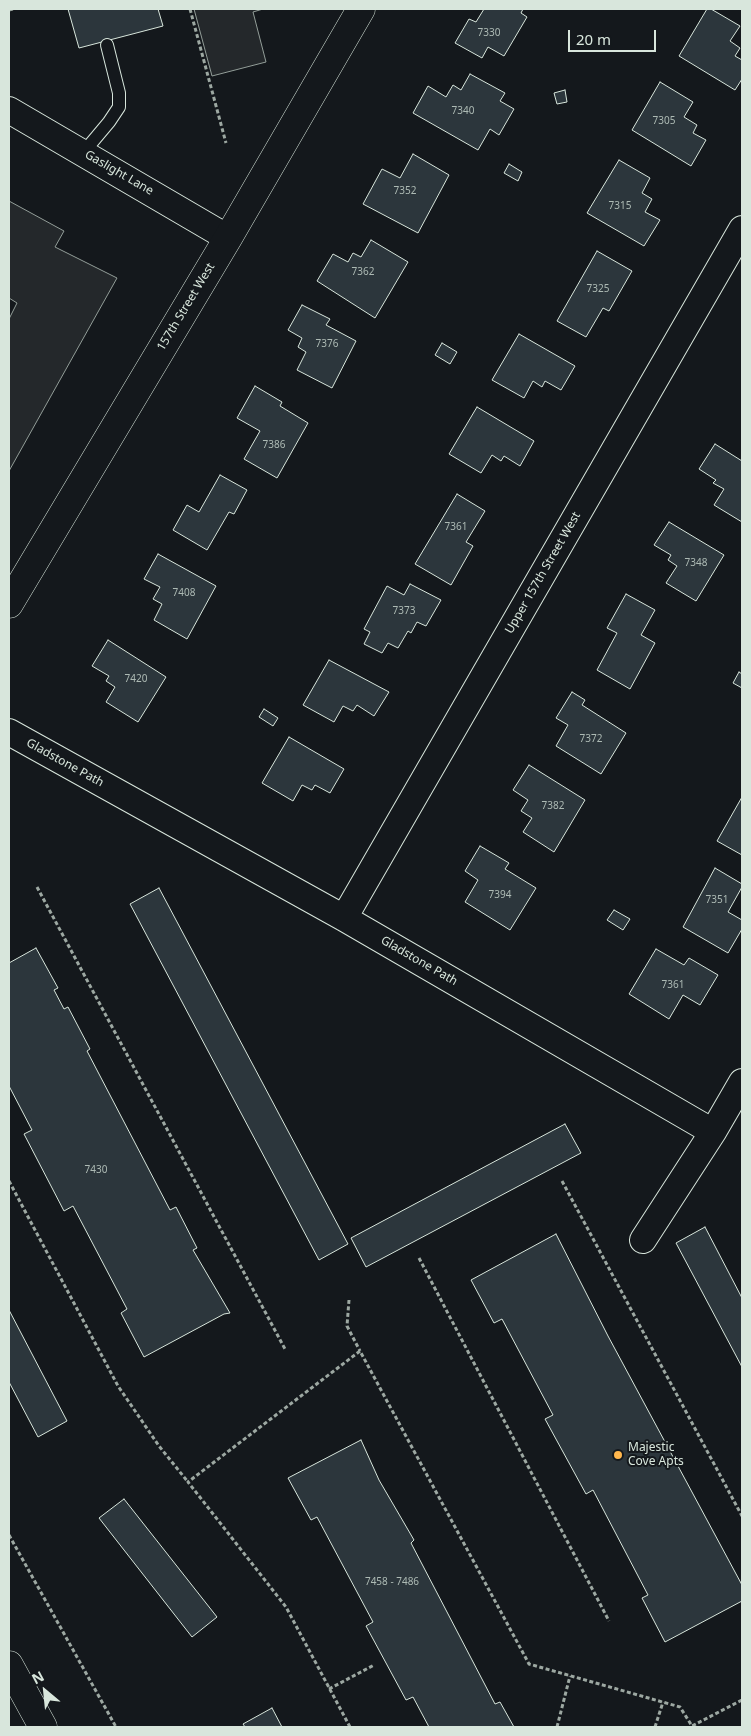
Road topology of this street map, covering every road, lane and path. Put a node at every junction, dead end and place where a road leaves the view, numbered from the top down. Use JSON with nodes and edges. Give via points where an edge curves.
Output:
{"nodes":[{"id":1,"x":13,"y":9,"type":"edge"},
{"id":2,"x":190,"y":9,"type":"edge"},
{"id":3,"x":360,"y":9,"type":"edge"},
{"id":4,"x":9,"y":10,"type":"edge"},
{"id":5,"x":106,"y":45,"type":"dead end"},
{"id":6,"x":9,"y":110,"type":"edge"},
{"id":7,"x":226,"y":143,"type":"dead end"},
{"id":8,"x":83,"y":153,"type":"junction"},
{"id":9,"x":742,"y":229,"type":"edge"},
{"id":10,"x":228,"y":238,"type":"junction"},
{"id":11,"x":9,"y":604,"type":"edge"},
{"id":12,"x":9,"y":732,"type":"edge"},
{"id":13,"x":37,"y":887,"type":"dead end"},
{"id":14,"x":344,"y":918,"type":"junction"},
{"id":15,"x":742,"y":1082,"type":"edge"},
{"id":16,"x":713,"y":1132,"type":"junction"},
{"id":17,"x":9,"y":1181,"type":"edge"},
{"id":18,"x":562,"y":1181,"type":"dead end"},
{"id":19,"x":643,"y":1240,"type":"dead end"},
{"id":20,"x":419,"y":1258,"type":"dead end"},
{"id":21,"x":349,"y":1300,"type":"dead end"},
{"id":22,"x":285,"y":1349,"type":"dead end"},
{"id":23,"x":360,"y":1351,"type":"junction"},
{"id":24,"x":188,"y":1482,"type":"junction"},
{"id":25,"x":742,"y":1516,"type":"edge"},
{"id":26,"x":9,"y":1535,"type":"edge"},
{"id":27,"x":609,"y":1621,"type":"dead end"},
{"id":28,"x":9,"y":1665,"type":"edge"},
{"id":29,"x":374,"y":1665,"type":"dead end"},
{"id":30,"x":570,"y":1676,"type":"junction"},
{"id":31,"x":329,"y":1689,"type":"junction"},
{"id":32,"x":742,"y":1700,"type":"edge"},
{"id":33,"x":662,"y":1702,"type":"junction"},
{"id":34,"x":43,"y":1727,"type":"edge"},
{"id":35,"x":116,"y":1727,"type":"edge"},
{"id":36,"x":350,"y":1727,"type":"edge"},
{"id":37,"x":557,"y":1727,"type":"edge"},
{"id":38,"x":655,"y":1727,"type":"edge"}],
"edges":[{"from":1,"to":4,"type":"path"},
{"from":2,"to":7,"type":"path"},
{"from":3,"to":10,"type":"street","name":"157th Street West"},
{"from":5,"to":8,"type":"lane","via":[[119,93],[118,107]]},
{"from":6,"to":8,"type":"street","name":"Gaslight Lane"},
{"from":8,"to":10,"type":"street","name":"Gaslight Lane"},
{"from":9,"to":14,"type":"street","name":"Upper 157th Street West"},
{"from":10,"to":11,"type":"street","name":"157th Street West"},
{"from":12,"to":14,"type":"street","name":"Gladstone Path"},
{"from":13,"to":22,"type":"path"},
{"from":14,"to":16,"type":"street","name":"Gladstone Path"},
{"from":15,"to":16,"type":"street"},
{"from":16,"to":19,"type":"street"},
{"from":17,"to":24,"type":"path","via":[[118,1386]]},
{"from":18,"to":25,"type":"path"},
{"from":20,"to":27,"type":"path"},
{"from":21,"to":23,"type":"path","via":[[346,1326]]},
{"from":23,"to":24,"type":"path"},
{"from":23,"to":30,"type":"path","via":[[529,1664]]},
{"from":24,"to":31,"type":"path","via":[[286,1607]]},
{"from":26,"to":35,"type":"path"},
{"from":28,"to":34,"type":"street"},
{"from":29,"to":31,"type":"path"},
{"from":30,"to":33,"type":"path"},
{"from":30,"to":37,"type":"path"},
{"from":31,"to":36,"type":"path"},
{"from":32,"to":33,"type":"path","via":[[692,1726],[680,1707]]},
{"from":33,"to":38,"type":"path"}]}
